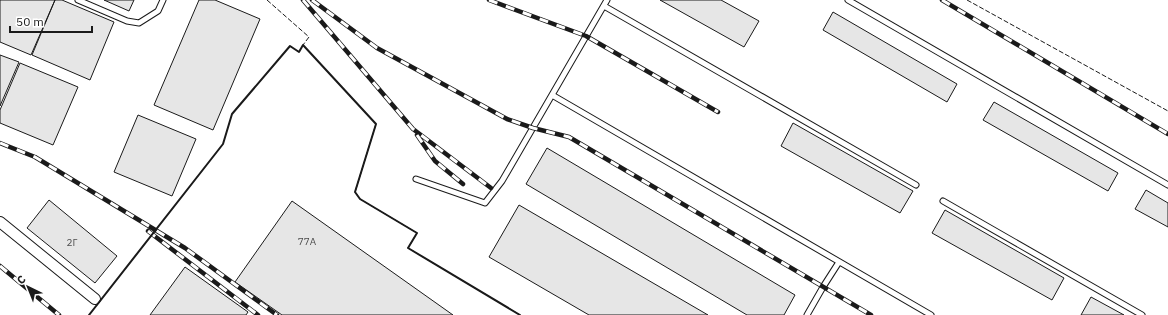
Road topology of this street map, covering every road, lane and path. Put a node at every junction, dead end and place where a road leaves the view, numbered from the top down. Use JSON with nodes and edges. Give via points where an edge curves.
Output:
{"nodes":[{"id":1,"x":78,"y":0,"type":"edge"},
{"id":2,"x":163,"y":0,"type":"edge"},
{"id":3,"x":607,"y":0,"type":"edge"},
{"id":4,"x":848,"y":0,"type":"edge"},
{"id":5,"x":604,"y":6,"type":"junction"},
{"id":6,"x":552,"y":96,"type":"junction"},
{"id":7,"x":416,"y":179,"type":"dead end"},
{"id":8,"x":916,"y":185,"type":"dead end"},
{"id":9,"x":1168,"y":185,"type":"edge"},
{"id":10,"x":943,"y":201,"type":"dead end"},
{"id":11,"x":0,"y":222,"type":"edge"},
{"id":12,"x":839,"y":262,"type":"junction"},
{"id":13,"x":95,"y":299,"type":"dead end"},
{"id":14,"x":807,"y":315,"type":"edge"},
{"id":15,"x":931,"y":315,"type":"edge"},
{"id":16,"x":1142,"y":315,"type":"edge"}],
"edges":[{"from":1,"to":2,"type":"lane","via":[[127,21],[139,23],[158,11]]},
{"from":3,"to":5,"type":"lane"},
{"from":4,"to":9,"type":"lane"},
{"from":5,"to":6,"type":"lane"},
{"from":5,"to":8,"type":"lane"},
{"from":6,"to":7,"type":"lane","via":[[502,181],[485,203]]},
{"from":6,"to":12,"type":"lane"},
{"from":10,"to":16,"type":"lane"},
{"from":11,"to":13,"type":"street"},
{"from":12,"to":14,"type":"lane"},
{"from":12,"to":15,"type":"lane"}]}
